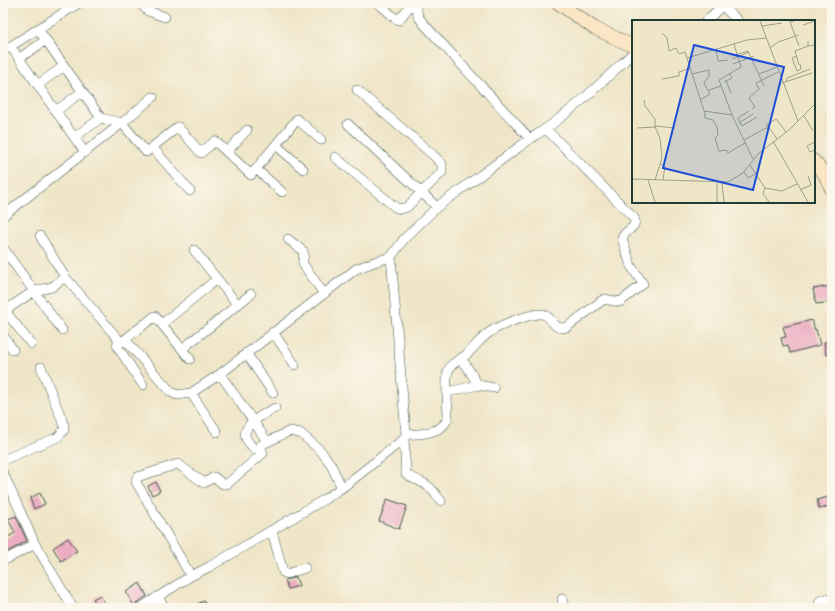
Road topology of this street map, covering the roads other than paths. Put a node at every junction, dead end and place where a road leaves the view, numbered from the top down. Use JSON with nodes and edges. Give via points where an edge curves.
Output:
{"nodes":[{"id":1,"x":79,"y":3,"type":"edge"},
{"id":2,"x":140,"y":3,"type":"edge"},
{"id":3,"x":378,"y":3,"type":"edge"},
{"id":4,"x":412,"y":3,"type":"edge"},
{"id":5,"x":415,"y":3,"type":"edge"},
{"id":6,"x":558,"y":3,"type":"edge"},
{"id":7,"x":724,"y":4,"type":"edge"},
{"id":8,"x":165,"y":17,"type":"dead end"},
{"id":9,"x":707,"y":20,"type":"edge"},
{"id":10,"x":737,"y":20,"type":"edge"},
{"id":11,"x":38,"y":29,"type":"junction"},
{"id":12,"x":46,"y":40,"type":"junction"},
{"id":13,"x":632,"y":46,"type":"edge"},
{"id":14,"x":7,"y":49,"type":"edge"},
{"id":15,"x":632,"y":54,"type":"edge"},
{"id":16,"x":21,"y":58,"type":"dead end"},
{"id":17,"x":64,"y":66,"type":"junction"},
{"id":18,"x":39,"y":84,"type":"dead end"},
{"id":19,"x":358,"y":90,"type":"dead end"},
{"id":20,"x":82,"y":92,"type":"junction"},
{"id":21,"x":153,"y":97,"type":"dead end"},
{"id":22,"x":57,"y":110,"type":"dead end"},
{"id":23,"x":101,"y":118,"type":"junction"},
{"id":24,"x":122,"y":123,"type":"junction"},
{"id":25,"x":348,"y":124,"type":"dead end"},
{"id":26,"x":546,"y":129,"type":"junction"},
{"id":27,"x":247,"y":130,"type":"dead end"},
{"id":28,"x":76,"y":136,"type":"dead end"},
{"id":29,"x":530,"y":139,"type":"junction"},
{"id":30,"x":321,"y":140,"type":"dead end"},
{"id":31,"x":276,"y":145,"type":"junction"},
{"id":32,"x":81,"y":147,"type":"dead end"},
{"id":33,"x":152,"y":147,"type":"junction"},
{"id":34,"x":227,"y":152,"type":"junction"},
{"id":35,"x":335,"y":157,"type":"dead end"},
{"id":36,"x":815,"y":162,"type":"edge"},
{"id":37,"x":256,"y":169,"type":"junction"},
{"id":38,"x":303,"y":169,"type":"dead end"},
{"id":39,"x":832,"y":190,"type":"edge"},
{"id":40,"x":190,"y":191,"type":"dead end"},
{"id":41,"x":282,"y":192,"type":"dead end"},
{"id":42,"x":422,"y":193,"type":"junction"},
{"id":43,"x":436,"y":207,"type":"junction"},
{"id":44,"x":3,"y":216,"type":"edge"},
{"id":45,"x":40,"y":236,"type":"dead end"},
{"id":46,"x":288,"y":239,"type":"dead end"},
{"id":47,"x":3,"y":248,"type":"edge"},
{"id":48,"x":194,"y":250,"type":"dead end"},
{"id":49,"x":391,"y":257,"type":"junction"},
{"id":50,"x":65,"y":277,"type":"junction"},
{"id":51,"x":217,"y":279,"type":"junction"},
{"id":52,"x":34,"y":291,"type":"junction"},
{"id":53,"x":250,"y":294,"type":"dead end"},
{"id":54,"x":324,"y":294,"type":"junction"},
{"id":55,"x":237,"y":304,"type":"junction"},
{"id":56,"x":4,"y":310,"type":"edge"},
{"id":57,"x":162,"y":324,"type":"junction"},
{"id":58,"x":62,"y":330,"type":"dead end"},
{"id":59,"x":273,"y":332,"type":"junction"},
{"id":60,"x":3,"y":335,"type":"edge"},
{"id":61,"x":121,"y":340,"type":"junction"},
{"id":62,"x":31,"y":344,"type":"dead end"},
{"id":63,"x":182,"y":349,"type":"junction"},
{"id":64,"x":12,"y":350,"type":"dead end"},
{"id":65,"x":246,"y":353,"type":"junction"},
{"id":66,"x":190,"y":359,"type":"dead end"},
{"id":67,"x":460,"y":359,"type":"junction"},
{"id":68,"x":295,"y":364,"type":"dead end"},
{"id":69,"x":41,"y":366,"type":"dead end"},
{"id":70,"x":220,"y":374,"type":"junction"},
{"id":71,"x":143,"y":385,"type":"dead end"},
{"id":72,"x":478,"y":385,"type":"junction"},
{"id":73,"x":494,"y":388,"type":"dead end"},
{"id":74,"x":448,"y":392,"type":"junction"},
{"id":75,"x":191,"y":393,"type":"junction"},
{"id":76,"x":273,"y":393,"type":"dead end"},
{"id":77,"x":275,"y":408,"type":"dead end"},
{"id":78,"x":254,"y":422,"type":"junction"},
{"id":79,"x":217,"y":432,"type":"dead end"},
{"id":80,"x":405,"y":436,"type":"junction"},
{"id":81,"x":267,"y":441,"type":"junction"},
{"id":82,"x":254,"y":449,"type":"dead end"},
{"id":83,"x":3,"y":460,"type":"edge"},
{"id":84,"x":3,"y":475,"type":"edge"},
{"id":85,"x":342,"y":488,"type":"junction"},
{"id":86,"x":442,"y":501,"type":"dead end"},
{"id":87,"x":272,"y":531,"type":"junction"},
{"id":88,"x":35,"y":544,"type":"junction"},
{"id":89,"x":3,"y":561,"type":"edge"},
{"id":90,"x":305,"y":568,"type":"dead end"},
{"id":91,"x":191,"y":576,"type":"junction"},
{"id":92,"x":157,"y":597,"type":"junction"},
{"id":93,"x":562,"y":598,"type":"dead end"},
{"id":94,"x":832,"y":599,"type":"edge"},
{"id":95,"x":73,"y":608,"type":"edge"},
{"id":96,"x":140,"y":608,"type":"edge"},
{"id":97,"x":165,"y":608,"type":"edge"},
{"id":98,"x":564,"y":608,"type":"edge"},
{"id":99,"x":819,"y":608,"type":"edge"}],
"edges":[{"from":1,"to":11,"type":"street"},
{"from":2,"to":8,"type":"street","via":[[148,11]]},
{"from":3,"to":4,"type":"street","via":[[398,20]]},
{"from":5,"to":29,"type":"street","via":[[418,16],[423,23]]},
{"from":6,"to":13,"type":"main road","via":[[594,28]]},
{"from":7,"to":9,"type":"street"},
{"from":7,"to":10,"type":"street"},
{"from":11,"to":12,"type":"street"},
{"from":11,"to":14,"type":"street"},
{"from":12,"to":16,"type":"street"},
{"from":12,"to":17,"type":"street"},
{"from":14,"to":32,"type":"street"},
{"from":15,"to":26,"type":"street"},
{"from":17,"to":18,"type":"street"},
{"from":17,"to":20,"type":"street"},
{"from":19,"to":42,"type":"street","via":[[442,164],[442,172]]},
{"from":20,"to":22,"type":"street"},
{"from":20,"to":23,"type":"street"},
{"from":21,"to":24,"type":"street"},
{"from":23,"to":24,"type":"street"},
{"from":23,"to":28,"type":"street"},
{"from":24,"to":33,"type":"street","via":[[146,152]]},
{"from":24,"to":44,"type":"street"},
{"from":25,"to":42,"type":"street"},
{"from":26,"to":29,"type":"street"},
{"from":26,"to":67,"type":"street","via":[[634,218],[634,225],[622,238],[631,266],[643,284],[620,302],[604,299],[566,327],[557,328],[544,315],[539,314],[516,320],[490,332]]},
{"from":27,"to":34,"type":"street"},
{"from":29,"to":43,"type":"street"},
{"from":30,"to":31,"type":"street","via":[[298,119]]},
{"from":31,"to":37,"type":"street"},
{"from":31,"to":38,"type":"street"},
{"from":33,"to":34,"type":"street","via":[[178,127],[202,153],[215,141]]},
{"from":33,"to":40,"type":"street"},
{"from":34,"to":37,"type":"street","via":[[251,174]]},
{"from":35,"to":42,"type":"street","via":[[400,210]]},
{"from":36,"to":39,"type":"main road"},
{"from":37,"to":41,"type":"street"},
{"from":42,"to":43,"type":"street"},
{"from":43,"to":49,"type":"street","via":[[404,239]]},
{"from":45,"to":50,"type":"street"},
{"from":46,"to":54,"type":"street","via":[[303,250],[302,262]]},
{"from":47,"to":52,"type":"street"},
{"from":48,"to":51,"type":"street"},
{"from":49,"to":54,"type":"street","via":[[362,266]]},
{"from":49,"to":80,"type":"street"},
{"from":50,"to":52,"type":"street","via":[[52,287]]},
{"from":50,"to":61,"type":"street"},
{"from":51,"to":55,"type":"street"},
{"from":51,"to":57,"type":"street"},
{"from":52,"to":56,"type":"street"},
{"from":52,"to":58,"type":"street"},
{"from":53,"to":55,"type":"street"},
{"from":54,"to":59,"type":"street"},
{"from":55,"to":63,"type":"street"},
{"from":56,"to":62,"type":"street"},
{"from":57,"to":61,"type":"street","via":[[155,316]]},
{"from":57,"to":63,"type":"street"},
{"from":59,"to":65,"type":"street"},
{"from":59,"to":68,"type":"street"},
{"from":60,"to":64,"type":"street"},
{"from":61,"to":71,"type":"street","via":[[117,345]]},
{"from":61,"to":75,"type":"street","via":[[128,343],[171,392],[177,395]]},
{"from":63,"to":66,"type":"street"},
{"from":65,"to":70,"type":"street"},
{"from":65,"to":76,"type":"street"},
{"from":67,"to":72,"type":"street"},
{"from":67,"to":74,"type":"street","via":[[448,370]]},
{"from":69,"to":83,"type":"street","via":[[64,430],[58,437]]},
{"from":70,"to":75,"type":"street"},
{"from":70,"to":78,"type":"street"},
{"from":72,"to":73,"type":"street"},
{"from":72,"to":74,"type":"street"},
{"from":74,"to":80,"type":"street","via":[[448,417],[444,426],[425,433]]},
{"from":75,"to":79,"type":"street"},
{"from":77,"to":78,"type":"street"},
{"from":78,"to":81,"type":"street"},
{"from":78,"to":82,"type":"street","via":[[247,428],[245,435]]},
{"from":80,"to":85,"type":"street"},
{"from":80,"to":86,"type":"street","via":[[406,474],[411,479],[423,482]]},
{"from":81,"to":85,"type":"street","via":[[290,431],[300,433],[320,450],[330,463]]},
{"from":81,"to":91,"type":"street","via":[[260,446],[263,453],[227,484],[214,477],[204,483],[178,464],[136,479]]},
{"from":84,"to":88,"type":"street"},
{"from":85,"to":87,"type":"street"},
{"from":87,"to":90,"type":"street","via":[[283,572],[287,574]]},
{"from":87,"to":91,"type":"street"},
{"from":88,"to":89,"type":"street"},
{"from":88,"to":95,"type":"street"},
{"from":91,"to":92,"type":"street"},
{"from":92,"to":96,"type":"street"},
{"from":92,"to":97,"type":"street"},
{"from":93,"to":98,"type":"street"},
{"from":94,"to":99,"type":"street","via":[[821,600]]}]}
